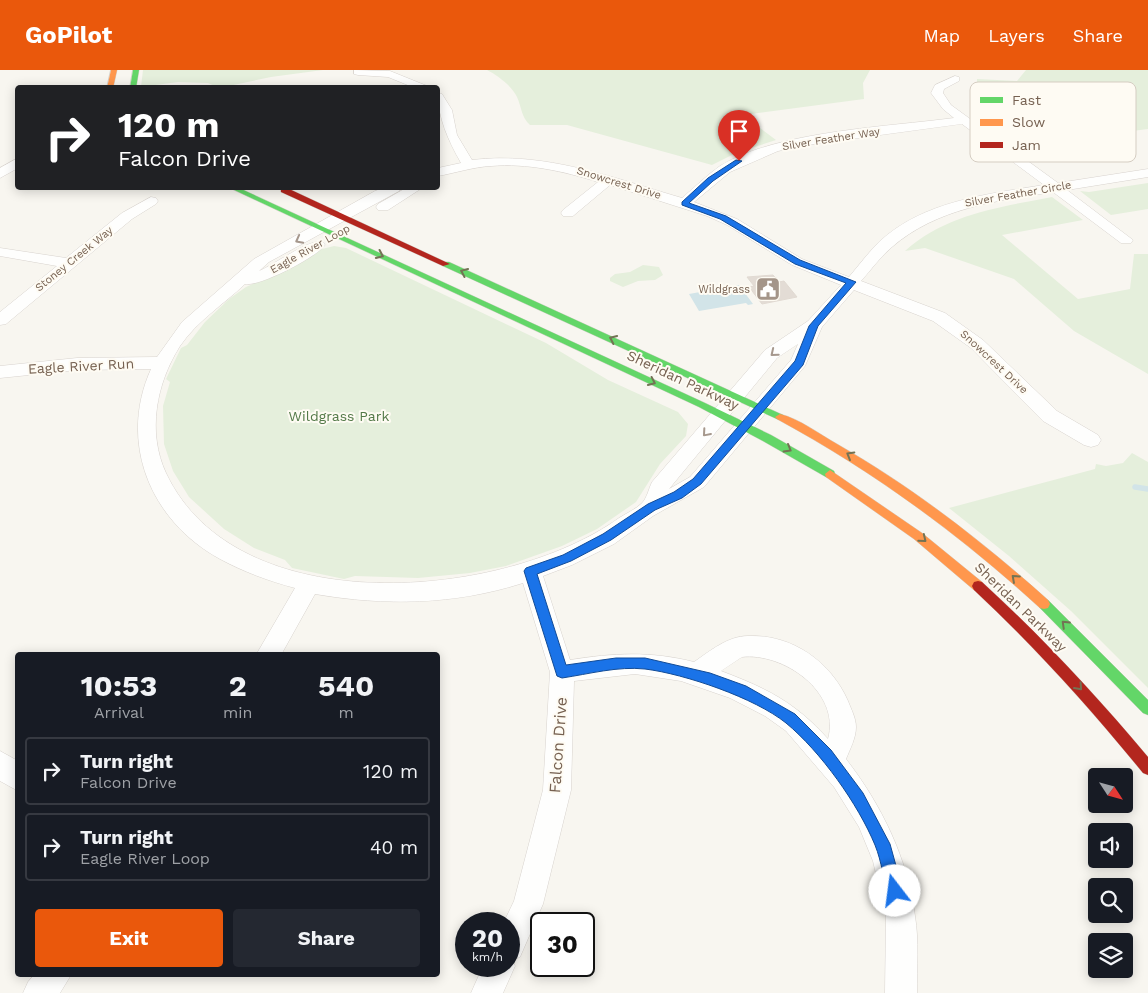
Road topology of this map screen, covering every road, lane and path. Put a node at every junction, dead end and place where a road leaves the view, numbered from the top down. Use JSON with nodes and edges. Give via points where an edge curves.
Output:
{"nodes":[{"id":1,"x":114,"y":70,"type":"edge"},
{"id":2,"x":136,"y":70,"type":"edge"},
{"id":3,"x":358,"y":72,"type":"dead end"},
{"id":4,"x":955,"y":79,"type":"dead end"},
{"id":5,"x":111,"y":85,"type":"edge"},
{"id":6,"x":134,"y":85,"type":"edge"},
{"id":7,"x":419,"y":85,"type":"edge"},
{"id":8,"x":440,"y":100,"type":"edge"},
{"id":9,"x":964,"y":120,"type":"junction"},
{"id":10,"x":970,"y":124,"type":"edge"},
{"id":11,"x":443,"y":126,"type":"edge"},
{"id":12,"x":1020,"y":162,"type":"edge"},
{"id":13,"x":15,"y":164,"type":"edge"},
{"id":14,"x":468,"y":164,"type":"junction"},
{"id":15,"x":440,"y":171,"type":"edge"},
{"id":16,"x":1148,"y":173,"type":"edge"},
{"id":17,"x":0,"y":174,"type":"edge"},
{"id":18,"x":608,"y":180,"type":"junction"},
{"id":19,"x":1054,"y":187,"type":"junction"},
{"id":20,"x":238,"y":190,"type":"edge"},
{"id":21,"x":283,"y":190,"type":"edge"},
{"id":22,"x":390,"y":190,"type":"edge"},
{"id":23,"x":412,"y":190,"type":"edge"},
{"id":24,"x":151,"y":201,"type":"dead end"},
{"id":25,"x":684,"y":203,"type":"junction"},
{"id":26,"x":568,"y":213,"type":"dead end"},
{"id":27,"x":342,"y":216,"type":"junction"},
{"id":28,"x":356,"y":223,"type":"junction"},
{"id":29,"x":320,"y":228,"type":"junction"},
{"id":30,"x":336,"y":235,"type":"junction"},
{"id":31,"x":1126,"y":240,"type":"dead end"},
{"id":32,"x":0,"y":252,"type":"edge"},
{"id":33,"x":68,"y":262,"type":"junction"},
{"id":34,"x":851,"y":282,"type":"junction"},
{"id":35,"x":235,"y":285,"type":"junction"},
{"id":36,"x":0,"y":320,"type":"edge"},
{"id":37,"x":814,"y":326,"type":"junction"},
{"id":38,"x":162,"y":363,"type":"junction"},
{"id":39,"x":0,"y":372,"type":"edge"},
{"id":40,"x":737,"y":396,"type":"junction"},
{"id":41,"x":761,"y":407,"type":"junction"},
{"id":42,"x":721,"y":414,"type":"junction"},
{"id":43,"x":745,"y":426,"type":"junction"},
{"id":44,"x":1091,"y":440,"type":"dead end"},
{"id":45,"x":652,"y":507,"type":"junction"},
{"id":46,"x":530,"y":571,"type":"junction"},
{"id":47,"x":309,"y":584,"type":"junction"},
{"id":48,"x":270,"y":652,"type":"edge"},
{"id":49,"x":562,"y":672,"type":"junction"},
{"id":50,"x":696,"y":676,"type":"junction"},
{"id":51,"x":1148,"y":709,"type":"edge"},
{"id":52,"x":830,"y":761,"type":"junction"},
{"id":53,"x":0,"y":764,"type":"edge"},
{"id":54,"x":1148,"y":768,"type":"edge"},
{"id":55,"x":15,"y":776,"type":"edge"},
{"id":56,"x":520,"y":922,"type":"edge"},
{"id":57,"x":53,"y":977,"type":"edge"},
{"id":58,"x":494,"y":977,"type":"edge"},
{"id":59,"x":39,"y":993,"type":"edge"},
{"id":60,"x":487,"y":993,"type":"edge"},
{"id":61,"x":901,"y":993,"type":"edge"}],
"edges":[{"from":1,"to":5,"type":"main road"},
{"from":2,"to":6,"type":"main road"},
{"from":3,"to":7,"type":"street","via":[[390,74]]},
{"from":4,"to":9,"type":"street","via":[[939,87],[937,93],[947,108]]},
{"from":8,"to":11,"type":"street","via":[[446,110]]},
{"from":9,"to":10,"type":"street"},
{"from":9,"to":25,"type":"street","name":"Silver Feather Way","via":[[774,148],[724,169]]},
{"from":11,"to":14,"type":"street"},
{"from":12,"to":19,"type":"street"},
{"from":13,"to":17,"type":"street"},
{"from":14,"to":15,"type":"street","name":"Snowcrest Drive"},
{"from":14,"to":18,"type":"street","name":"Snowcrest Drive","via":[[545,163]]},
{"from":16,"to":19,"type":"street","name":"Silver Feather Circle"},
{"from":18,"to":25,"type":"street","name":"Snowcrest Drive"},
{"from":18,"to":26,"type":"street"},
{"from":19,"to":31,"type":"street"},
{"from":19,"to":34,"type":"street","name":"Silver Feather Circle","via":[[963,204],[921,220],[885,245]]},
{"from":20,"to":29,"type":"main road","name":"Sheridan Parkway"},
{"from":21,"to":27,"type":"main road","name":"Sheridan Parkway"},
{"from":22,"to":27,"type":"street"},
{"from":23,"to":28,"type":"street"},
{"from":24,"to":33,"type":"street","name":"Stoney Creek Way"},
{"from":25,"to":34,"type":"street","name":"Snowcrest Drive","via":[[723,218],[798,262]]},
{"from":27,"to":28,"type":"main road","name":"Sheridan Parkway"},
{"from":27,"to":29,"type":"street","name":"Eagle River Loop"},
{"from":28,"to":30,"type":"street","name":"Eagle River Loop"},
{"from":40,"to":28,"type":"main road","name":"Sheridan Parkway","one_way":true},
{"from":29,"to":30,"type":"main road","name":"Sheridan Parkway"},
{"from":29,"to":35,"type":"street","name":"Eagle River Loop","one_way":true,"via":[[266,257]]},
{"from":30,"to":35,"type":"street","name":"Eagle River Loop","via":[[279,268]]},
{"from":30,"to":42,"type":"main road","name":"Sheridan Parkway","one_way":true},
{"from":32,"to":33,"type":"street"},
{"from":33,"to":36,"type":"street","name":"Stoney Creek Way"},
{"from":34,"to":37,"type":"street","name":"Silver Feather Circle"},
{"from":34,"to":44,"type":"street","name":"Snowcrest Drive","via":[[917,307],[960,330],[1050,416]]},
{"from":35,"to":38,"type":"street","name":"Eagle River Loop","via":[[188,326]]},
{"from":37,"to":40,"type":"street","name":"Silver Feather Circle","one_way":true,"via":[[771,354]]},
{"from":37,"to":41,"type":"street","name":"Silver Feather Circle","via":[[800,362]]},
{"from":38,"to":39,"type":"street","name":"Eagle River Run","via":[[77,364]]},
{"from":38,"to":47,"type":"street","name":"Eagle River Loop","via":[[152,386],[145,426],[147,450],[163,491],[179,514],[229,553]]},
{"from":40,"to":41,"type":"main road","name":"Sheridan Parkway"},
{"from":40,"to":42,"type":"street"},
{"from":41,"to":43,"type":"street","name":"Eagle River Loop"},
{"from":51,"to":41,"type":"main road","name":"Sheridan Parkway","one_way":true,"via":[[1051,611],[970,540],[876,471]]},
{"from":42,"to":43,"type":"main road","name":"Sheridan Parkway"},
{"from":42,"to":45,"type":"street","one_way":true,"via":[[659,488]]},
{"from":43,"to":45,"type":"street","name":"Eagle River Loop","via":[[697,482]]},
{"from":43,"to":54,"type":"main road","name":"Sheridan Parkway","one_way":true,"via":[[851,487],[952,563],[1046,651]]},
{"from":45,"to":46,"type":"street","name":"Eagle River Loop","via":[[585,549]]},
{"from":46,"to":47,"type":"street","name":"Eagle River Loop","via":[[474,586],[431,592],[393,593]]},
{"from":46,"to":49,"type":"street","name":"Falcon Drive"},
{"from":47,"to":48,"type":"street"},
{"from":49,"to":50,"type":"street","via":[[616,664],[645,664]]},
{"from":49,"to":56,"type":"street","name":"Falcon Drive","via":[[557,790],[528,904]]},
{"from":50,"to":52,"type":"street","via":[[746,693],[790,718]]},
{"from":50,"to":52,"type":"street","via":[[724,655],[748,646],[776,650],[798,658],[818,674],[835,697],[843,724],[840,743]]},
{"from":52,"to":61,"type":"street","via":[[858,799],[882,844],[900,907]]},
{"from":53,"to":55,"type":"street"},
{"from":57,"to":59,"type":"street"},
{"from":58,"to":60,"type":"street"}]}
